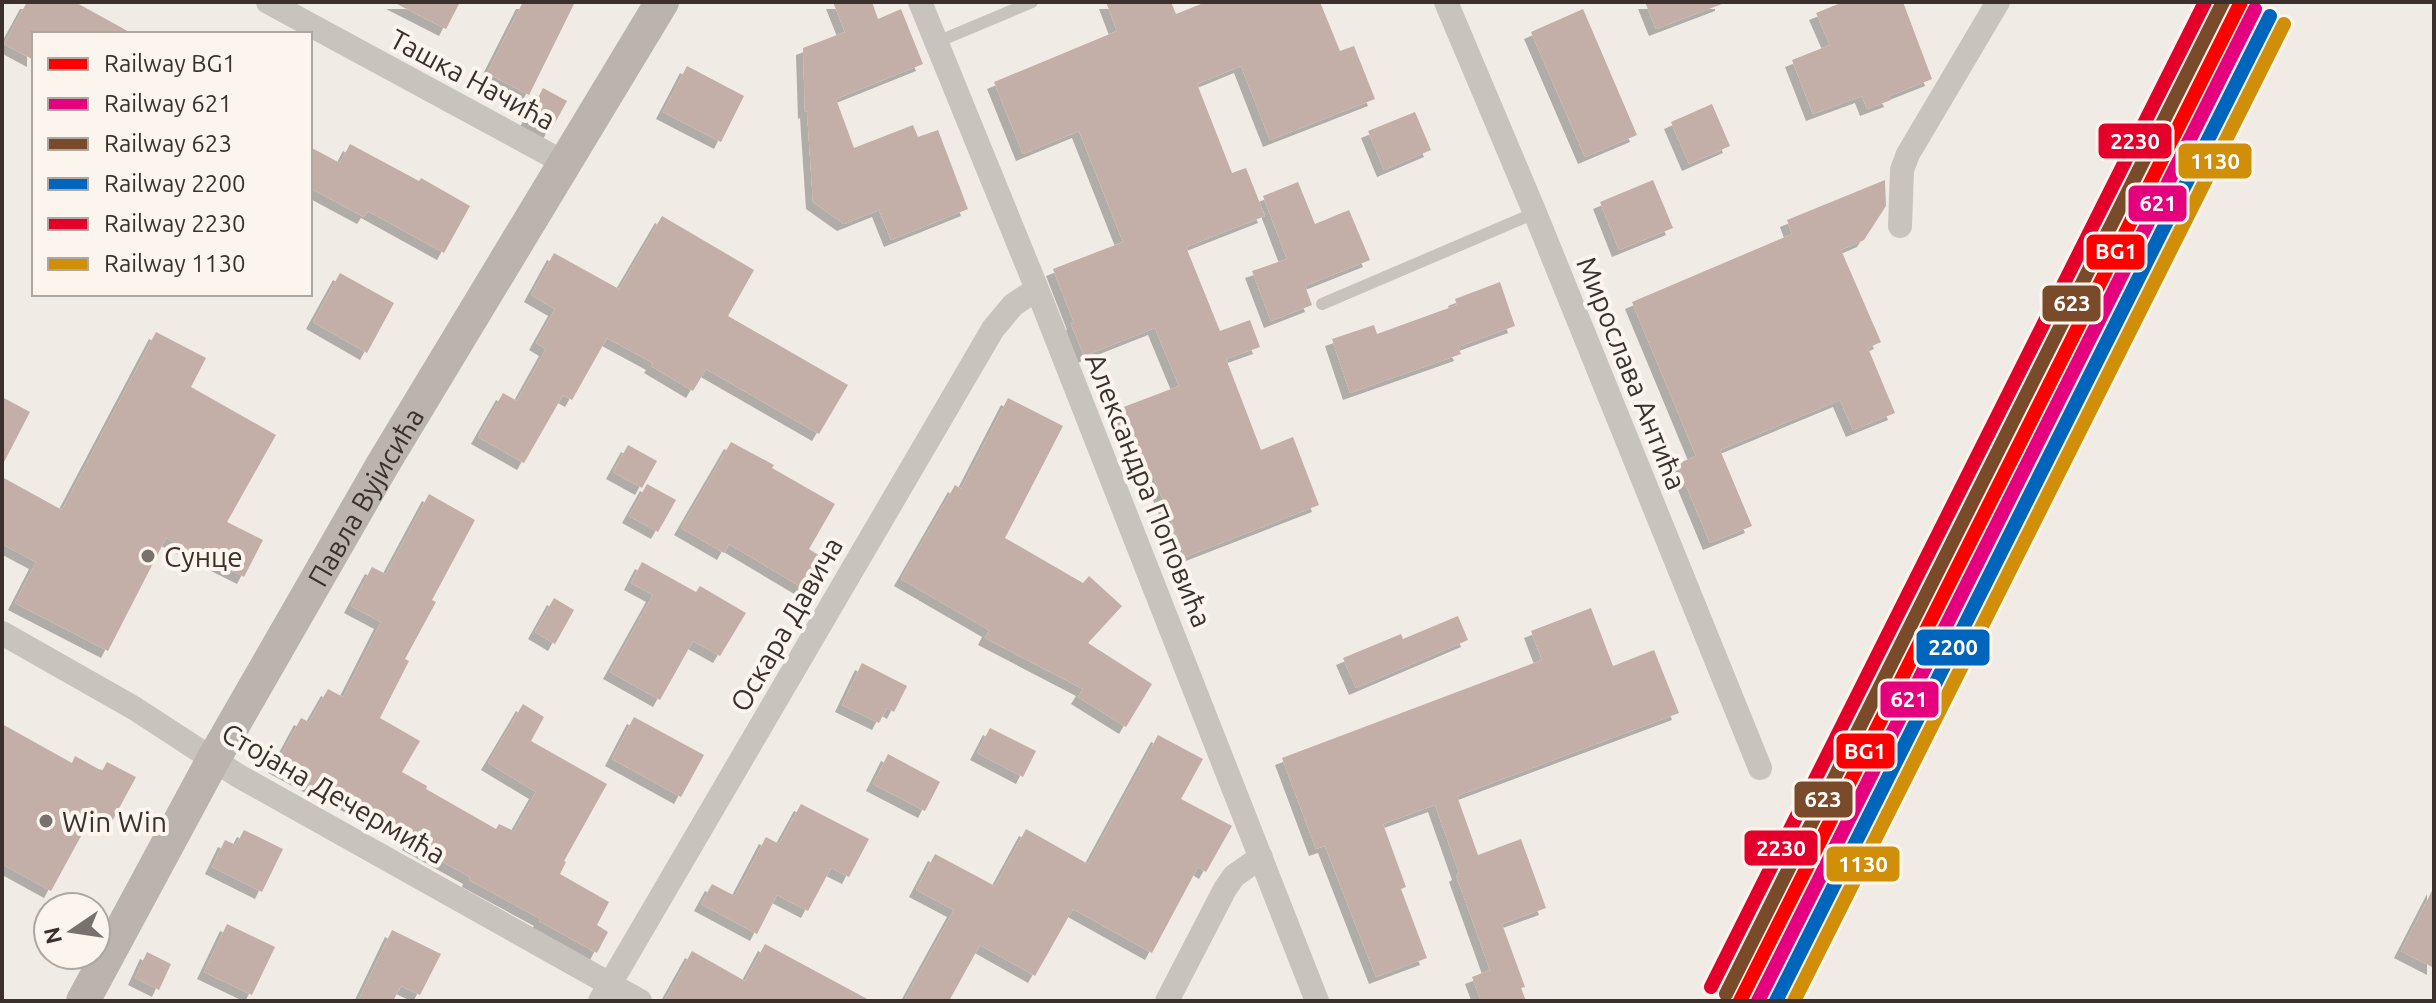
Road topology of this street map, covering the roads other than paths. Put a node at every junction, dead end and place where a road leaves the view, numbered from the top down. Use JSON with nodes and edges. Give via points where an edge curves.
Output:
{"nodes":[{"id":1,"x":268,"y":2,"type":"edge"},
{"id":2,"x":662,"y":2,"type":"edge"},
{"id":3,"x":920,"y":2,"type":"edge"},
{"id":4,"x":1032,"y":2,"type":"edge"},
{"id":5,"x":1446,"y":2,"type":"edge"},
{"id":6,"x":1998,"y":2,"type":"edge"},
{"id":7,"x":937,"y":42,"type":"junction"},
{"id":8,"x":565,"y":163,"type":"junction"},
{"id":9,"x":1535,"y":213,"type":"junction"},
{"id":10,"x":1900,"y":226,"type":"dead end"},
{"id":11,"x":1037,"y":289,"type":"junction"},
{"id":12,"x":1322,"y":304,"type":"dead end"},
{"id":13,"x":2,"y":633,"type":"edge"},
{"id":14,"x":213,"y":760,"type":"junction"},
{"id":15,"x":1760,"y":768,"type":"dead end"},
{"id":16,"x":1261,"y":857,"type":"junction"},
{"id":17,"x":605,"y":992,"type":"edge"},
{"id":18,"x":83,"y":1001,"type":"edge"},
{"id":19,"x":640,"y":1001,"type":"edge"},
{"id":20,"x":1167,"y":1001,"type":"edge"},
{"id":21,"x":1317,"y":1001,"type":"edge"}],
"edges":[{"from":1,"to":8,"type":"street","name":"Ташка Начића"},
{"from":2,"to":8,"type":"street","name":"Павла Вујисића"},
{"from":3,"to":7,"type":"street","name":"Александра Поповића"},
{"from":4,"to":7,"type":"lane"},
{"from":5,"to":9,"type":"street","name":"Мирослава Антића"},
{"from":6,"to":10,"type":"street","via":[[1908,154],[1902,170]]},
{"from":7,"to":11,"type":"street","name":"Александра Поповића"},
{"from":8,"to":14,"type":"street","name":"Павла Вујисића"},
{"from":9,"to":12,"type":"lane"},
{"from":9,"to":15,"type":"street","name":"Мирослава Антића"},
{"from":11,"to":16,"type":"street","name":"Александра Поповића"},
{"from":11,"to":17,"type":"street","name":"Оскара Давича","via":[[1013,305],[993,329]]},
{"from":13,"to":14,"type":"street","name":"Стојана Дечермића"},
{"from":14,"to":17,"type":"street","name":"Стојана Дечермића"},
{"from":14,"to":18,"type":"street","name":"Павла Вујисића"},
{"from":16,"to":20,"type":"street","via":[[1225,889]]},
{"from":16,"to":21,"type":"street","name":"Александра Поповића"},
{"from":17,"to":19,"type":"street","name":"Стојана Дечермића"}]}
